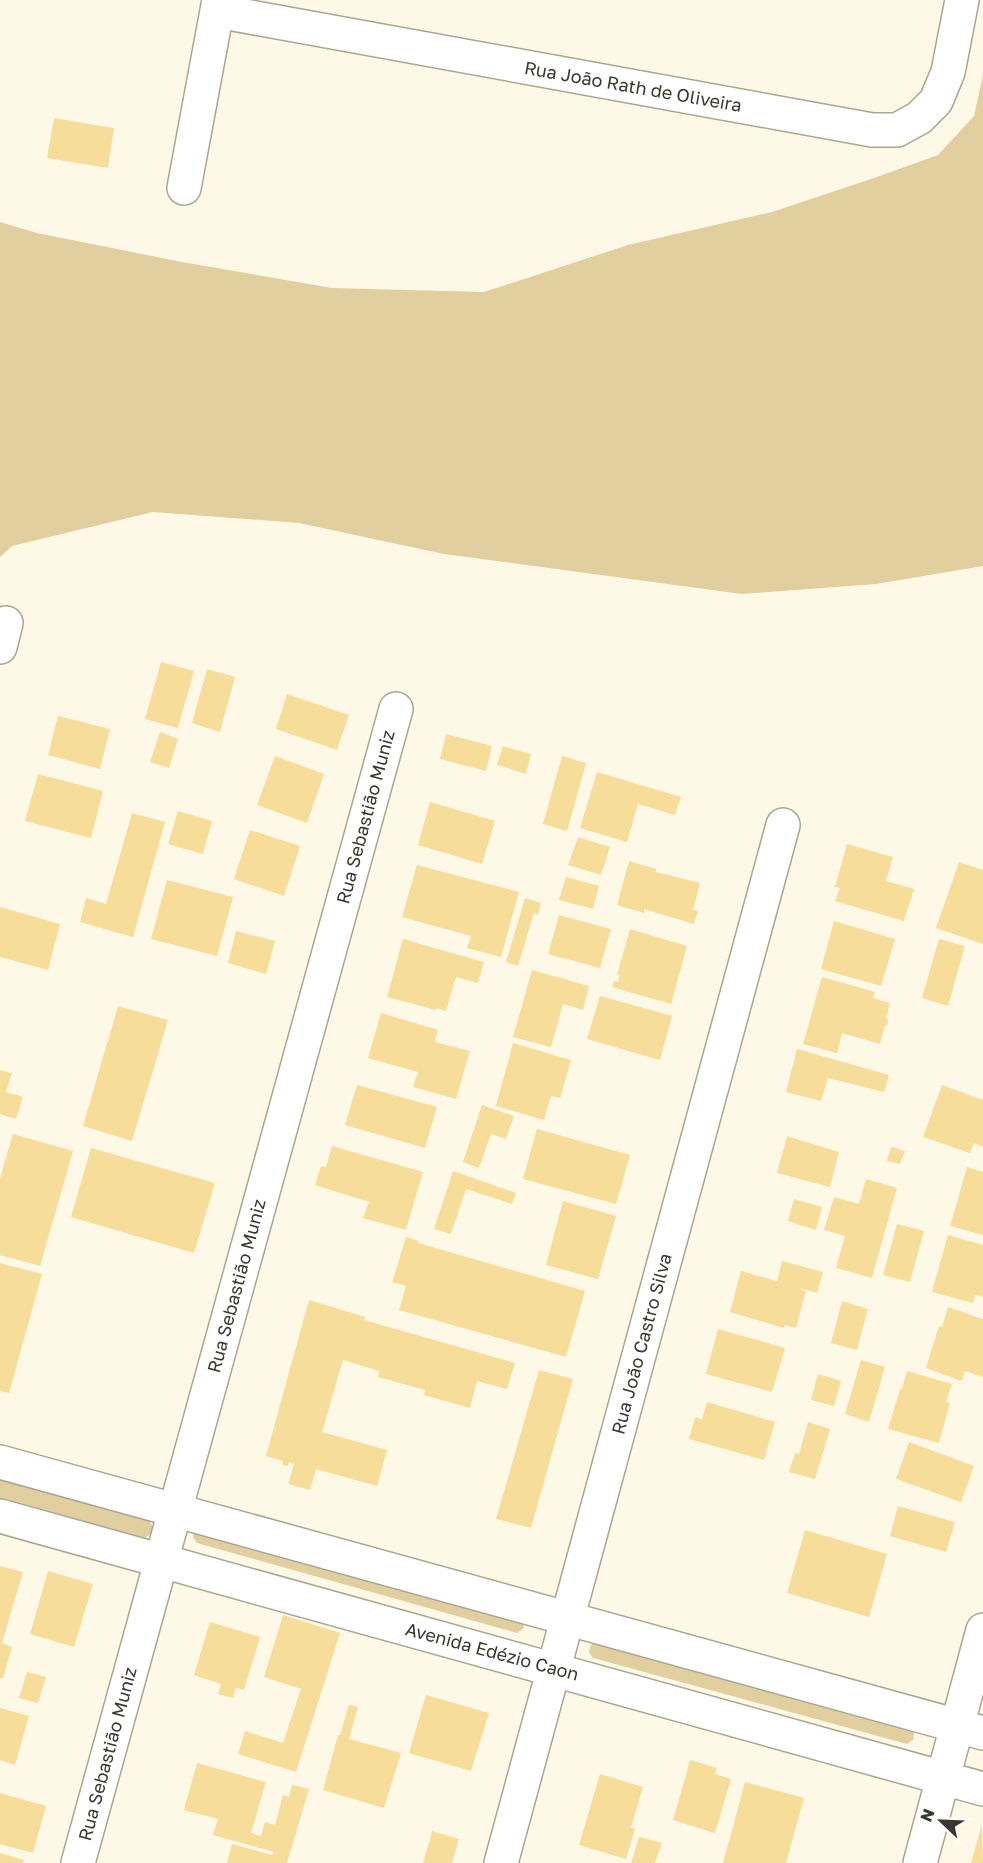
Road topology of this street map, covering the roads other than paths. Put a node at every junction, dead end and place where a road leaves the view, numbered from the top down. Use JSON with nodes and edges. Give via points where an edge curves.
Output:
{"nodes":[{"id":1,"x":962,"y":0,"type":"edge"},
{"id":2,"x":218,"y":5,"type":"edge"},
{"id":3,"x":184,"y":188,"type":"dead end"},
{"id":4,"x":396,"y":709,"type":"dead end"},
{"id":5,"x":783,"y":825,"type":"dead end"},
{"id":6,"x":0,"y":1462,"type":"edge"},
{"id":7,"x":175,"y":1510,"type":"junction"},
{"id":8,"x":0,"y":1516,"type":"edge"},
{"id":9,"x":161,"y":1560,"type":"junction"},
{"id":10,"x":567,"y":1619,"type":"junction"},
{"id":11,"x":983,"y":1630,"type":"edge"},
{"id":12,"x":553,"y":1669,"type":"junction"},
{"id":13,"x":970,"y":1730,"type":"edge"},
{"id":14,"x":944,"y":1778,"type":"junction"},
{"id":15,"x":983,"y":1789,"type":"edge"},
{"id":16,"x":78,"y":1863,"type":"edge"},
{"id":17,"x":501,"y":1863,"type":"edge"},
{"id":18,"x":920,"y":1863,"type":"edge"}],
"edges":[{"from":1,"to":2,"type":"street","name":"Rua João Rath de Oliveira","via":[[948,72],[936,100],[919,118],[897,130],[872,130]]},
{"from":2,"to":3,"type":"street"},
{"from":4,"to":7,"type":"street","name":"Rua Sebastião Muniz"},
{"from":5,"to":10,"type":"street","name":"Rua João Castro Silva"},
{"from":6,"to":7,"type":"street"},
{"from":7,"to":9,"type":"street","name":"Rua Sebastião Muniz"},
{"from":7,"to":10,"type":"street"},
{"from":8,"to":9,"type":"street","name":"Avenida Edézio Caon"},
{"from":9,"to":12,"type":"street","name":"Avenida Edézio Caon"},
{"from":9,"to":16,"type":"street","name":"Rua Sebastião Muniz"},
{"from":10,"to":12,"type":"street","name":"Rua João Castro Silva"},
{"from":10,"to":13,"type":"street"},
{"from":11,"to":13,"type":"street"},
{"from":12,"to":14,"type":"street","name":"Avenida Edézio Caon"},
{"from":12,"to":17,"type":"street","name":"Rua João Castro Silva"},
{"from":13,"to":14,"type":"street"},
{"from":14,"to":15,"type":"street","name":"Avenida Edézio Caon"},
{"from":14,"to":18,"type":"street"}]}
